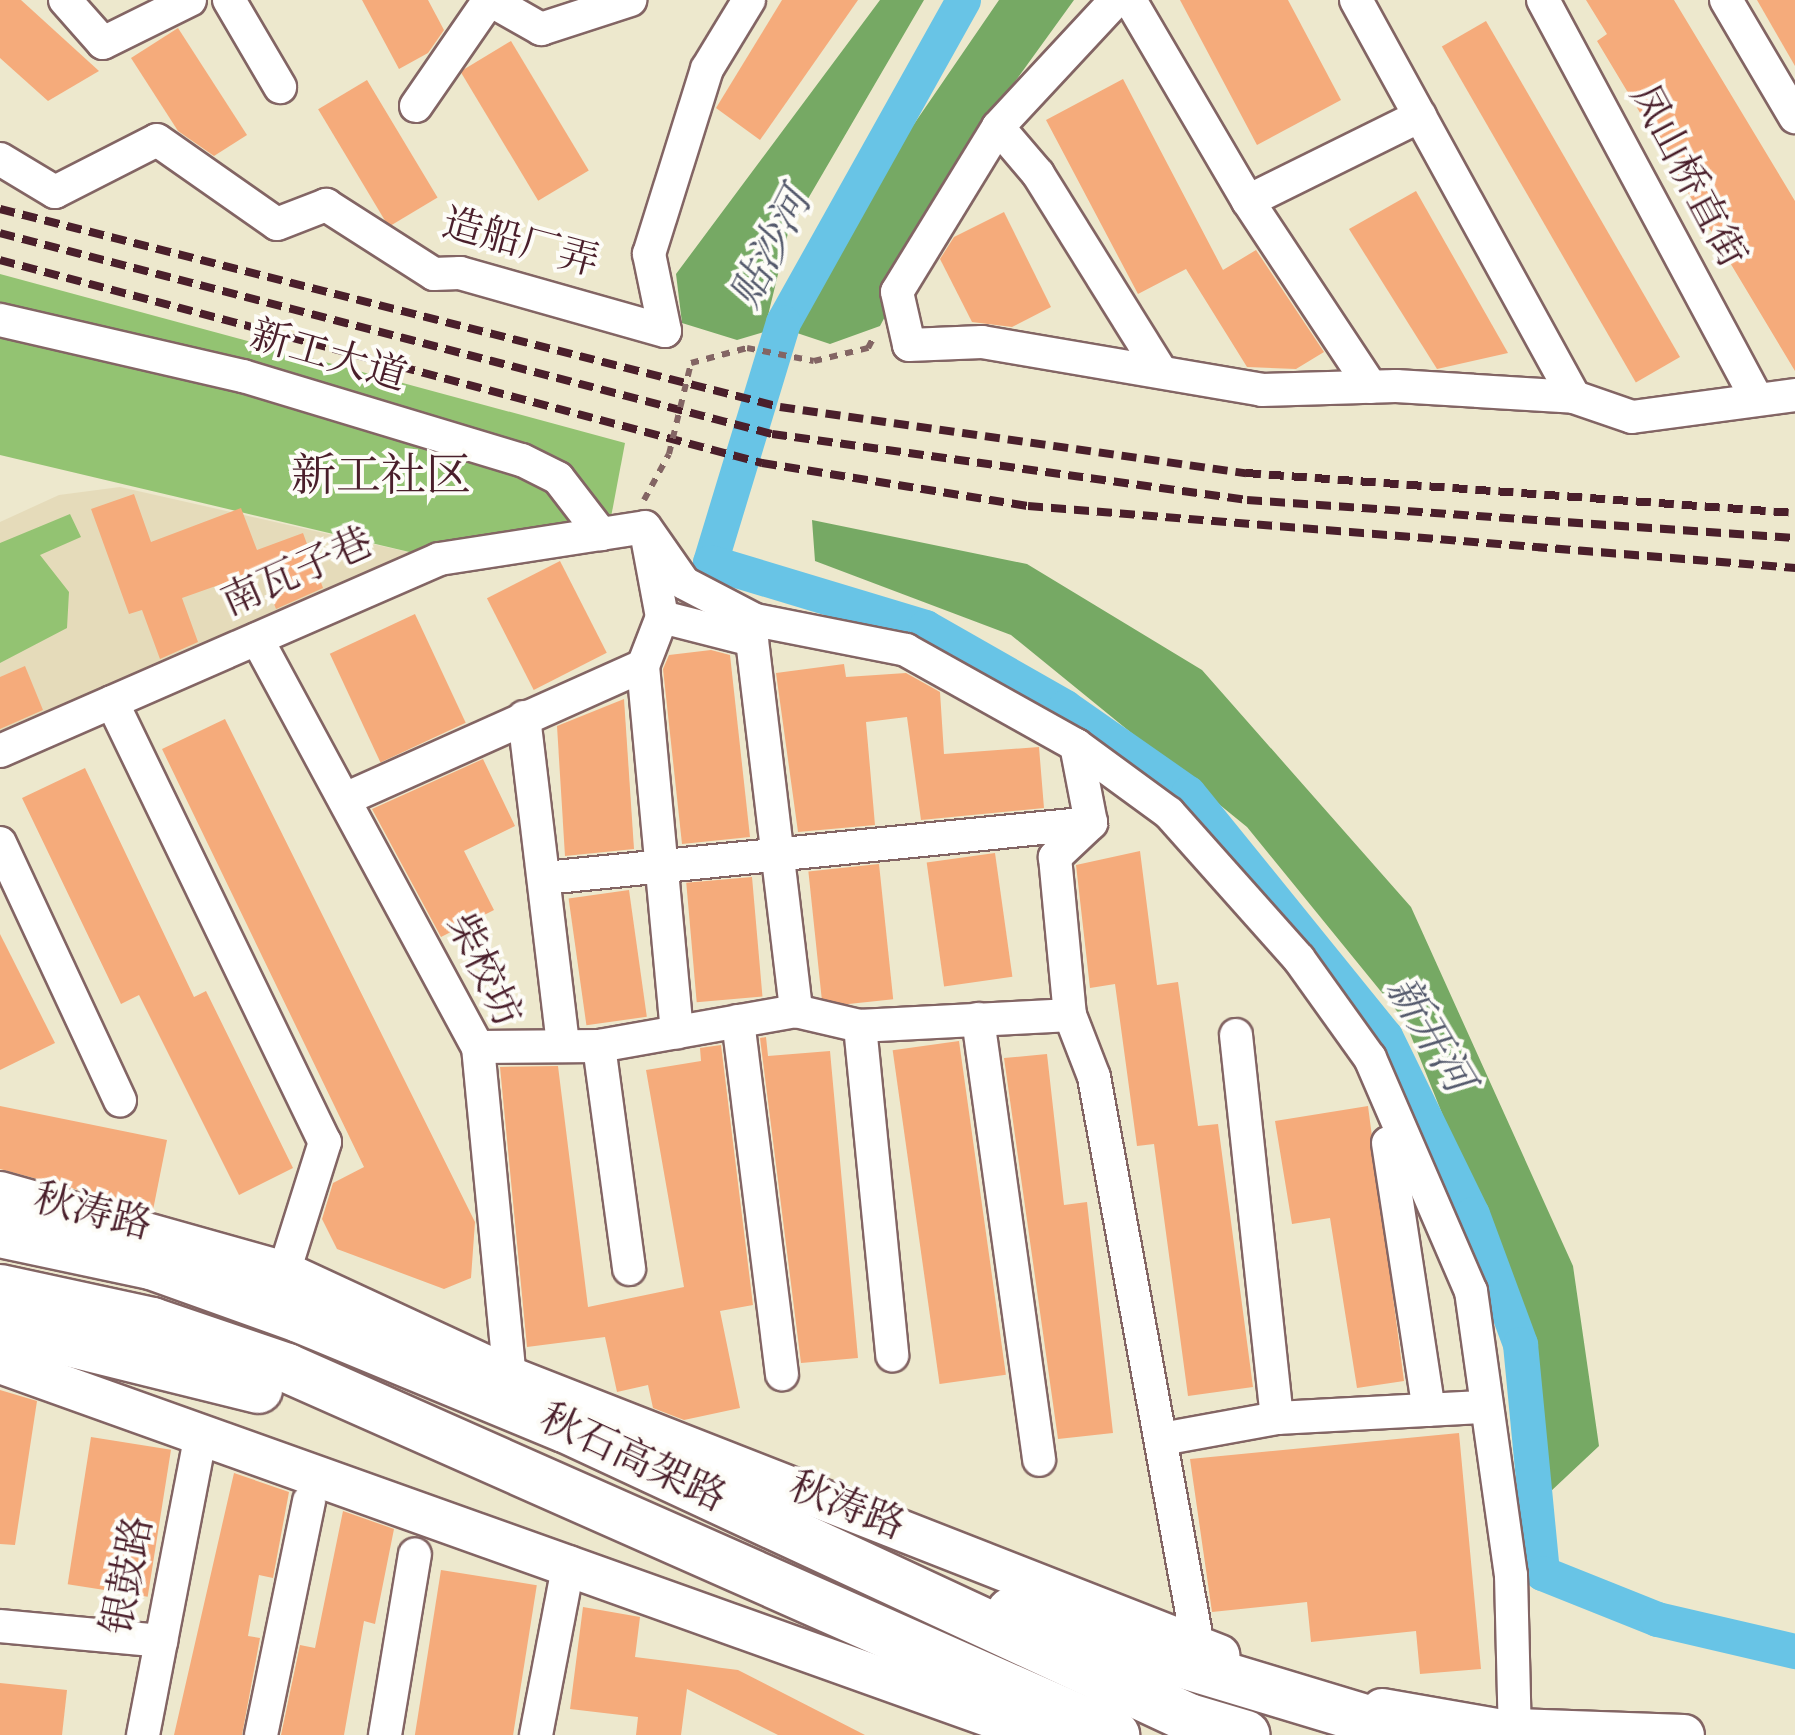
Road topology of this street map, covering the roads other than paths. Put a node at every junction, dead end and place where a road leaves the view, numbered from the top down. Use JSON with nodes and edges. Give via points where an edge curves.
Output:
{"nodes":[{"id":1,"x":65,"y":0,"type":"edge"},
{"id":2,"x":190,"y":0,"type":"edge"},
{"id":3,"x":229,"y":0,"type":"edge"},
{"id":4,"x":490,"y":0,"type":"edge"},
{"id":5,"x":630,"y":0,"type":"edge"},
{"id":6,"x":749,"y":0,"type":"edge"},
{"id":7,"x":1116,"y":0,"type":"edge"},
{"id":8,"x":1130,"y":0,"type":"edge"},
{"id":9,"x":1356,"y":0,"type":"edge"},
{"id":10,"x":1542,"y":0,"type":"edge"},
{"id":11,"x":1726,"y":0,"type":"edge"},
{"id":12,"x":280,"y":87,"type":"dead end"},
{"id":13,"x":416,"y":106,"type":"dead end"},
{"id":14,"x":1420,"y":116,"type":"junction"},
{"id":15,"x":1795,"y":117,"type":"edge"},
{"id":16,"x":998,"y":127,"type":"junction"},
{"id":17,"x":0,"y":159,"type":"edge"},
{"id":18,"x":1248,"y":201,"type":"junction"},
{"id":19,"x":0,"y":320,"type":"edge"},
{"id":20,"x":1158,"y":367,"type":"junction"},
{"id":21,"x":1370,"y":387,"type":"junction"},
{"id":22,"x":1754,"y":394,"type":"junction"},
{"id":23,"x":1795,"y":396,"type":"edge"},
{"id":24,"x":1574,"y":397,"type":"junction"},
{"id":25,"x":646,"y":527,"type":"junction"},
{"id":26,"x":601,"y":534,"type":"junction"},
{"id":27,"x":662,"y":617,"type":"junction"},
{"id":28,"x":257,"y":638,"type":"junction"},
{"id":29,"x":643,"y":666,"type":"junction"},
{"id":30,"x":112,"y":702,"type":"junction"},
{"id":31,"x":524,"y":717,"type":"junction"},
{"id":32,"x":1076,"y":745,"type":"junction"},
{"id":33,"x":0,"y":751,"type":"edge"},
{"id":34,"x":345,"y":799,"type":"junction"},
{"id":35,"x":1091,"y":823,"type":"junction"},
{"id":36,"x":0,"y":843,"type":"edge"},
{"id":37,"x":778,"y":855,"type":"junction"},
{"id":38,"x":662,"y":867,"type":"junction"},
{"id":39,"x":545,"y":878,"type":"junction"},
{"id":40,"x":796,"y":1010,"type":"junction"},
{"id":41,"x":1070,"y":1015,"type":"junction"},
{"id":42,"x":978,"y":1020,"type":"junction"},
{"id":43,"x":738,"y":1021,"type":"junction"},
{"id":44,"x":860,"y":1026,"type":"junction"},
{"id":45,"x":677,"y":1032,"type":"junction"},
{"id":46,"x":1236,"y":1035,"type":"dead end"},
{"id":47,"x":564,"y":1043,"type":"junction"},
{"id":48,"x":599,"y":1046,"type":"junction"},
{"id":49,"x":478,"y":1047,"type":"junction"},
{"id":50,"x":120,"y":1100,"type":"dead end"},
{"id":51,"x":1388,"y":1143,"type":"dead end"},
{"id":52,"x":0,"y":1192,"type":"edge"},
{"id":53,"x":0,"y":1232,"type":"edge"},
{"id":54,"x":629,"y":1269,"type":"dead end"},
{"id":55,"x":284,"y":1272,"type":"junction"},
{"id":56,"x":0,"y":1289,"type":"edge"},
{"id":57,"x":0,"y":1325,"type":"edge"},
{"id":58,"x":892,"y":1354,"type":"dead end"},
{"id":59,"x":0,"y":1363,"type":"edge"},
{"id":60,"x":782,"y":1374,"type":"dead end"},
{"id":61,"x":510,"y":1378,"type":"junction"},
{"id":62,"x":1477,"y":1407,"type":"dead end"},
{"id":63,"x":1429,"y":1410,"type":"junction"},
{"id":64,"x":1277,"y":1418,"type":"junction"},
{"id":65,"x":200,"y":1433,"type":"junction"},
{"id":66,"x":1162,"y":1439,"type":"junction"},
{"id":67,"x":1038,"y":1460,"type":"dead end"},
{"id":68,"x":309,"y":1501,"type":"dead end"},
{"id":69,"x":416,"y":1554,"type":"dead end"},
{"id":70,"x":569,"y":1562,"type":"junction"},
{"id":71,"x":902,"y":1585,"type":"junction"},
{"id":72,"x":0,"y":1626,"type":"edge"},
{"id":73,"x":161,"y":1641,"type":"junction"},
{"id":74,"x":1198,"y":1646,"type":"junction"},
{"id":75,"x":1518,"y":1734,"type":"edge"},
{"id":76,"x":143,"y":1735,"type":"edge"},
{"id":77,"x":261,"y":1735,"type":"edge"},
{"id":78,"x":384,"y":1735,"type":"edge"},
{"id":79,"x":536,"y":1735,"type":"edge"},
{"id":80,"x":1041,"y":1735,"type":"edge"},
{"id":81,"x":1076,"y":1735,"type":"edge"},
{"id":82,"x":1115,"y":1735,"type":"edge"},
{"id":83,"x":1246,"y":1735,"type":"edge"},
{"id":84,"x":1419,"y":1735,"type":"edge"},
{"id":85,"x":1684,"y":1735,"type":"edge"}],
"edges":[{"from":1,"to":2,"type":"street","via":[[103,43]]},
{"from":3,"to":12,"type":"street"},
{"from":4,"to":5,"type":"street","via":[[541,29]]},
{"from":4,"to":13,"type":"street"},
{"from":6,"to":17,"type":"street","name":"造船厂弄","via":[[707,69],[648,254],[665,331],[460,273],[434,274],[326,205],[277,224],[157,140],[55,192]]},
{"from":7,"to":16,"type":"street"},
{"from":8,"to":18,"type":"street"},
{"from":9,"to":14,"type":"street"},
{"from":10,"to":22,"type":"street","name":"凤山桥直街"},
{"from":11,"to":15,"type":"street"},
{"from":14,"to":18,"type":"street"},
{"from":14,"to":24,"type":"street"},
{"from":16,"to":20,"type":"street","via":[[1038,174]]},
{"from":16,"to":20,"type":"street","via":[[897,292],[909,345],[982,342]]},
{"from":18,"to":21,"type":"street"},
{"from":19,"to":26,"type":"street","name":"新工大道","via":[[243,376],[522,460],[558,478]]},
{"from":20,"to":21,"type":"street","via":[[1262,390]]},
{"from":21,"to":24,"type":"street"},
{"from":22,"to":23,"type":"street"},
{"from":22,"to":24,"type":"street","via":[[1632,417]]},
{"from":25,"to":26,"type":"street","name":"南瓦子巷"},
{"from":25,"to":27,"type":"street"},
{"from":25,"to":32,"type":"street","via":[[684,584],[755,620],[906,650]]},
{"from":26,"to":28,"type":"street","name":"南瓦子巷","via":[[439,559]]},
{"from":27,"to":29,"type":"street"},
{"from":27,"to":37,"type":"street","via":[[752,640]]},
{"from":28,"to":30,"type":"street","name":"南瓦子巷"},
{"from":28,"to":34,"type":"street","name":"柴校坊"},
{"from":29,"to":31,"type":"street"},
{"from":29,"to":38,"type":"street"},
{"from":30,"to":33,"type":"street","name":"南瓦子巷"},
{"from":30,"to":55,"type":"street","via":[[325,1142]]},
{"from":31,"to":34,"type":"street"},
{"from":31,"to":39,"type":"street"},
{"from":32,"to":35,"type":"street"},
{"from":32,"to":75,"type":"street","via":[[1169,813],[1229,876],[1370,1058],[1407,1132],[1472,1291],[1493,1405]]},
{"from":34,"to":49,"type":"street","name":"柴校坊"},
{"from":35,"to":37,"type":"street"},
{"from":35,"to":41,"type":"street","via":[[1054,857]]},
{"from":36,"to":50,"type":"street"},
{"from":37,"to":38,"type":"street"},
{"from":37,"to":40,"type":"street"},
{"from":38,"to":39,"type":"street"},
{"from":38,"to":45,"type":"street"},
{"from":39,"to":47,"type":"street"},
{"from":40,"to":43,"type":"street"},
{"from":40,"to":44,"type":"street"},
{"from":41,"to":42,"type":"street"},
{"from":41,"to":66,"type":"street","via":[[1094,1077]]},
{"from":42,"to":44,"type":"street"},
{"from":42,"to":67,"type":"street"},
{"from":43,"to":45,"type":"street"},
{"from":43,"to":60,"type":"street"},
{"from":44,"to":58,"type":"street"},
{"from":45,"to":48,"type":"street"},
{"from":46,"to":64,"type":"street"},
{"from":47,"to":48,"type":"street"},
{"from":47,"to":49,"type":"street"},
{"from":48,"to":54,"type":"street"},
{"from":49,"to":61,"type":"street","name":"柴校坊"},
{"from":51,"to":63,"type":"street"},
{"from":52,"to":55,"type":"main road","name":"秋涛路"},
{"from":53,"to":71,"type":"highway","name":"秋石高架路","via":[[151,1265],[299,1318],[565,1428]]},
{"from":55,"to":61,"type":"main road","name":"秋涛路"},
{"from":56,"to":82,"type":"highway","name":"秋石高架路","via":[[152,1322],[286,1368]]},
{"from":57,"to":81,"type":"highway","via":[[249,1385],[348,1422],[769,1615]]},
{"from":59,"to":65,"type":"main road"},
{"from":61,"to":74,"type":"main road","name":"秋涛路"},
{"from":62,"to":63,"type":"street"},
{"from":63,"to":64,"type":"street"},
{"from":64,"to":66,"type":"street"},
{"from":65,"to":70,"type":"main road"},
{"from":65,"to":73,"type":"street","name":"银鼓路"},
{"from":66,"to":74,"type":"street"},
{"from":68,"to":77,"type":"street"},
{"from":69,"to":78,"type":"street"},
{"from":70,"to":79,"type":"street"},
{"from":70,"to":80,"type":"main road"},
{"from":71,"to":83,"type":"highway","name":"秋石高架路","via":[[1189,1718]]},
{"from":71,"to":84,"type":"highway","via":[[1093,1633]]},
{"from":72,"to":73,"type":"street"},
{"from":73,"to":76,"type":"street","name":"银鼓路"},
{"from":74,"to":75,"type":"main road","name":"秋涛路","via":[[1342,1703]]},
{"from":75,"to":85,"type":"main road","name":"秋涛路"}]}
